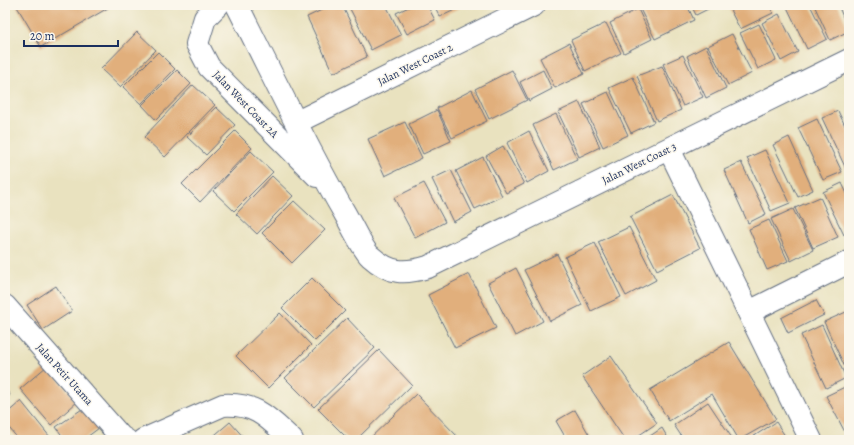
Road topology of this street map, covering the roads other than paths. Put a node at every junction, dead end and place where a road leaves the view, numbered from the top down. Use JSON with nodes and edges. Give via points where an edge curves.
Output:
{"nodes":[{"id":1,"x":218,"y":5,"type":"edge"},
{"id":2,"x":237,"y":5,"type":"edge"},
{"id":3,"x":534,"y":5,"type":"edge"},
{"id":4,"x":849,"y":60,"type":"edge"},
{"id":5,"x":296,"y":122,"type":"junction"},
{"id":6,"x":669,"y":149,"type":"junction"},
{"id":7,"x":332,"y":192,"type":"junction"},
{"id":8,"x":849,"y":262,"type":"edge"},
{"id":9,"x":5,"y":306,"type":"edge"},
{"id":10,"x":749,"y":312,"type":"junction"},
{"id":11,"x":126,"y":440,"type":"edge"},
{"id":12,"x":144,"y":440,"type":"edge"},
{"id":13,"x":292,"y":440,"type":"edge"},
{"id":14,"x":811,"y":440,"type":"edge"}],
"edges":[{"from":1,"to":7,"type":"street","name":"Jalan West Coast 2A","via":[[205,18],[197,44],[209,66]]},
{"from":2,"to":5,"type":"street"},
{"from":3,"to":5,"type":"street","name":"Jalan West Coast 2"},
{"from":4,"to":6,"type":"street","name":"Jalan West Coast 3"},
{"from":5,"to":7,"type":"street"},
{"from":6,"to":7,"type":"street","name":"Jalan West Coast 3","via":[[413,272],[397,272],[368,255]]},
{"from":6,"to":10,"type":"street"},
{"from":8,"to":10,"type":"street"},
{"from":9,"to":11,"type":"street","name":"Jalan Petir Utama"},
{"from":10,"to":14,"type":"street"},
{"from":12,"to":13,"type":"street","via":[[223,405],[236,404],[247,406],[266,416]]}]}
